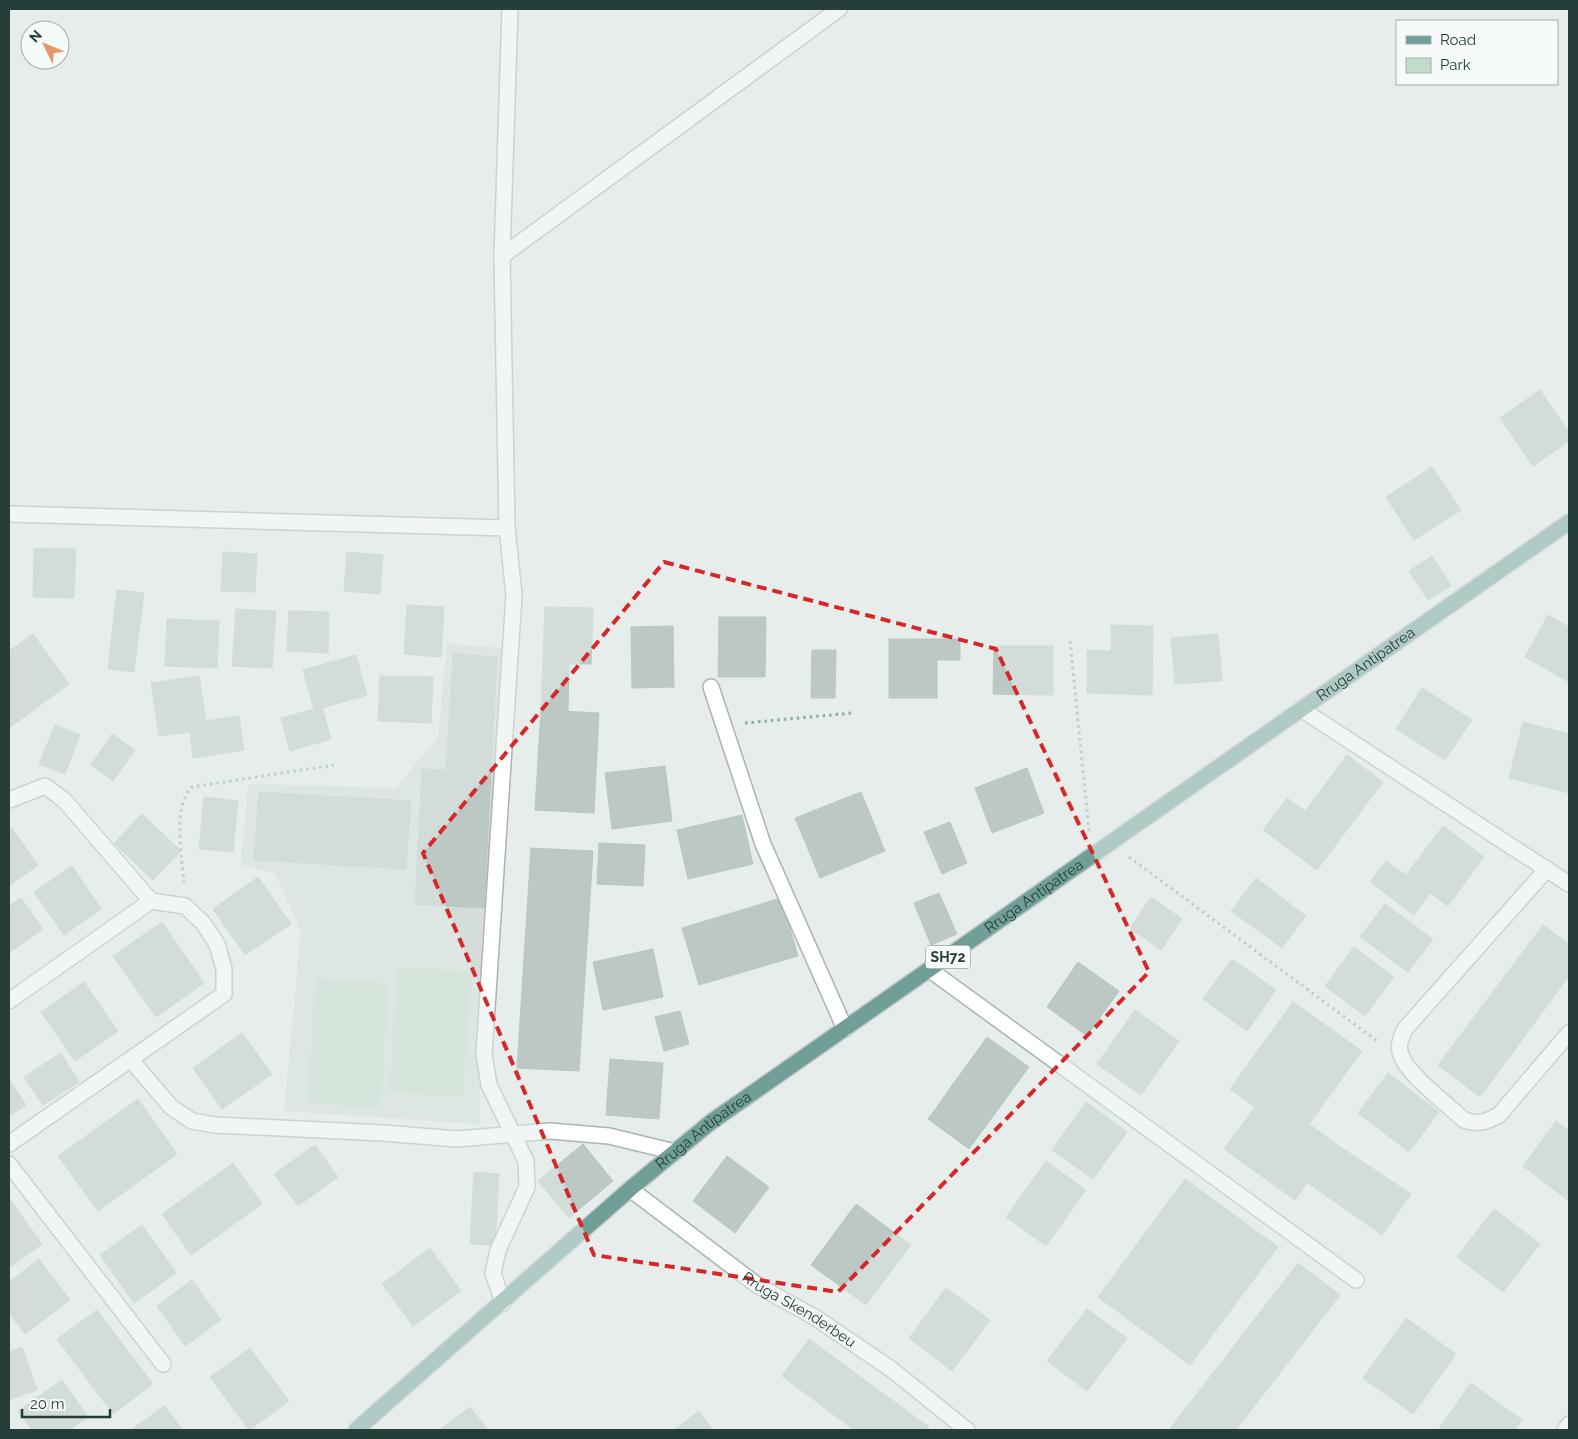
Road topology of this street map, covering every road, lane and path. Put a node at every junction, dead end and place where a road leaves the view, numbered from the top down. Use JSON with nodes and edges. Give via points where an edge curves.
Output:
{"nodes":[{"id":1,"x":510,"y":9,"type":"edge"},
{"id":2,"x":839,"y":9,"type":"edge"},
{"id":3,"x":502,"y":256,"type":"junction"},
{"id":4,"x":9,"y":514,"type":"edge"},
{"id":5,"x":1569,"y":522,"type":"edge"},
{"id":6,"x":507,"y":528,"type":"junction"},
{"id":7,"x":1070,"y":642,"type":"dead end"},
{"id":8,"x":711,"y":687,"type":"dead end"},
{"id":9,"x":1301,"y":709,"type":"junction"},
{"id":10,"x":852,"y":713,"type":"dead end"},
{"id":11,"x":722,"y":725,"type":"junction"},
{"id":12,"x":334,"y":765,"type":"dead end"},
{"id":13,"x":9,"y":800,"type":"edge"},
{"id":14,"x":1110,"y":844,"type":"junction"},
{"id":15,"x":1092,"y":856,"type":"junction"},
{"id":16,"x":1547,"y":869,"type":"junction"},
{"id":17,"x":1569,"y":884,"type":"edge"},
{"id":18,"x":151,"y":901,"type":"junction"},
{"id":19,"x":185,"y":906,"type":"junction"},
{"id":20,"x":930,"y":970,"type":"junction"},
{"id":21,"x":9,"y":1001,"type":"edge"},
{"id":22,"x":845,"y":1029,"type":"junction"},
{"id":23,"x":1569,"y":1034,"type":"edge"},
{"id":24,"x":1400,"y":1055,"type":"junction"},
{"id":25,"x":131,"y":1060,"type":"junction"},
{"id":26,"x":514,"y":1135,"type":"junction"},
{"id":27,"x":9,"y":1144,"type":"edge"},
{"id":28,"x":674,"y":1152,"type":"junction"},
{"id":29,"x":9,"y":1164,"type":"edge"},
{"id":30,"x":630,"y":1190,"type":"junction"},
{"id":31,"x":1356,"y":1280,"type":"dead end"},
{"id":32,"x":503,"y":1303,"type":"junction"},
{"id":33,"x":163,"y":1364,"type":"dead end"},
{"id":34,"x":1569,"y":1424,"type":"edge"},
{"id":35,"x":356,"y":1430,"type":"edge"},
{"id":36,"x":967,"y":1430,"type":"edge"},
{"id":37,"x":1565,"y":1430,"type":"edge"}],
"edges":[{"from":1,"to":3,"type":"street"},
{"from":2,"to":3,"type":"street"},
{"from":3,"to":6,"type":"street"},
{"from":4,"to":6,"type":"street"},
{"from":5,"to":9,"type":"main road","name":"Rruga Antipatrea","number":"SH72"},
{"from":6,"to":26,"type":"street","via":[[514,595],[484,1054],[489,1085]]},
{"from":7,"to":15,"type":"path"},
{"from":8,"to":11,"type":"street"},
{"from":9,"to":14,"type":"main road","name":"Rruga Antipatrea","number":"SH72"},
{"from":9,"to":16,"type":"street"},
{"from":10,"to":11,"type":"path"},
{"from":11,"to":22,"type":"street","via":[[763,844]]},
{"from":12,"to":19,"type":"path","via":[[192,787],[180,811]]},
{"from":13,"to":18,"type":"street","via":[[46,786],[64,800]]},
{"from":14,"to":15,"type":"main road","name":"Rruga Antipatrea","number":"SH72"},
{"from":14,"to":24,"type":"path","via":[[1382,1045]]},
{"from":15,"to":20,"type":"main road","name":"Rruga Antipatrea","number":"SH72"},
{"from":16,"to":17,"type":"street"},
{"from":16,"to":24,"type":"street","via":[[1405,1029],[1399,1043]]},
{"from":18,"to":19,"type":"street"},
{"from":18,"to":21,"type":"street"},
{"from":19,"to":25,"type":"street","via":[[203,923],[216,944],[224,969],[224,994]]},
{"from":20,"to":22,"type":"main road","name":"Rruga Antipatrea","number":"SH72"},
{"from":20,"to":31,"type":"street"},
{"from":22,"to":28,"type":"main road","name":"Rruga Antipatrea","number":"SH72","via":[[711,1122]]},
{"from":23,"to":24,"type":"street","via":[[1499,1115],[1474,1124],[1464,1120],[1407,1067]]},
{"from":25,"to":26,"type":"street","via":[[171,1107],[192,1121],[457,1139]]},
{"from":25,"to":27,"type":"street"},
{"from":26,"to":28,"type":"street","via":[[550,1131],[609,1136]]},
{"from":26,"to":32,"type":"street","via":[[526,1161],[527,1187],[498,1250],[493,1273]]},
{"from":28,"to":30,"type":"main road","name":"Rruga Antipatrea","number":"SH72"},
{"from":29,"to":33,"type":"street"},
{"from":30,"to":32,"type":"main road","name":"Rruga Antipatrea","number":"SH72"},
{"from":30,"to":36,"type":"street","name":"Rruga Skenderbeu","via":[[757,1285],[816,1318],[891,1369]]},
{"from":32,"to":35,"type":"main road","name":"Rruga Antipatrea","number":"SH72"},
{"from":34,"to":37,"type":"street"}]}
